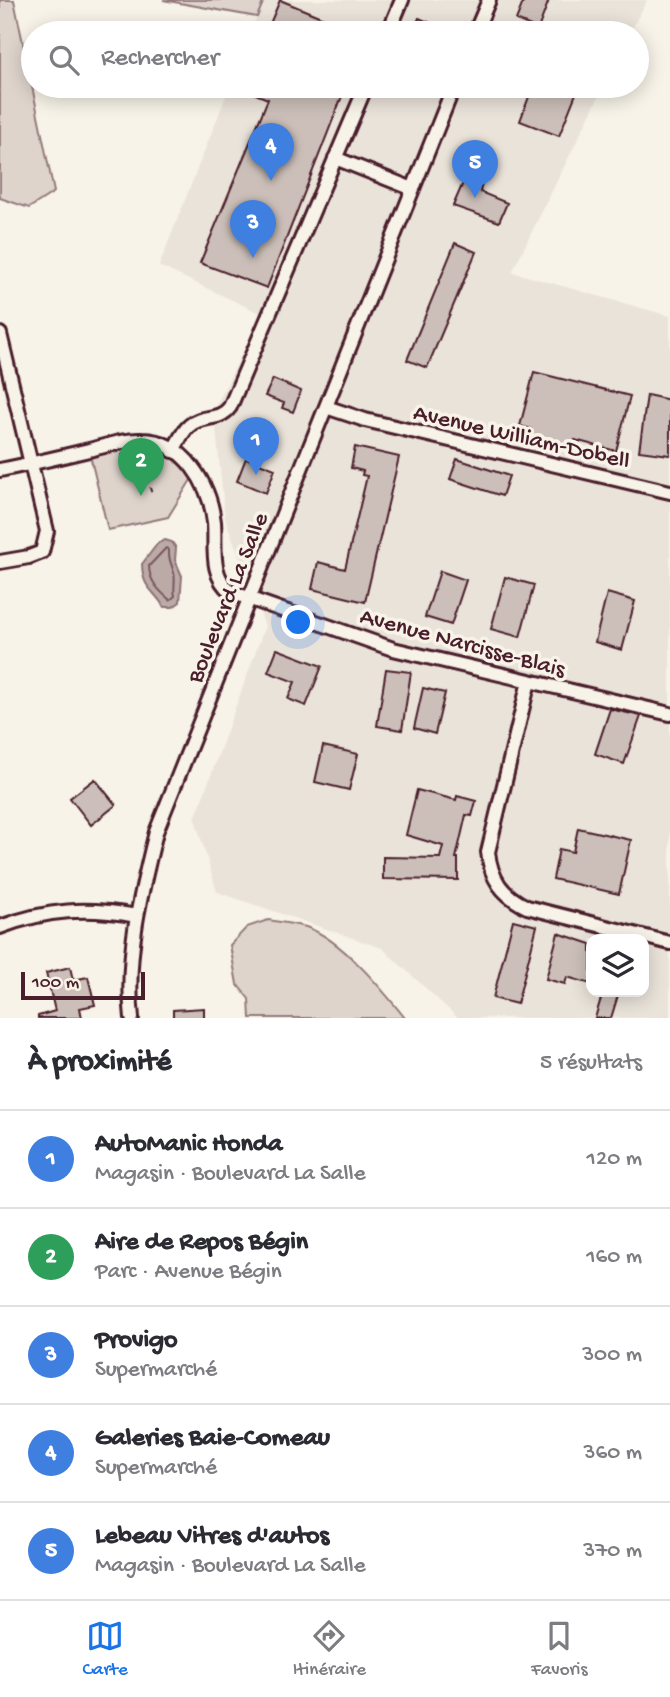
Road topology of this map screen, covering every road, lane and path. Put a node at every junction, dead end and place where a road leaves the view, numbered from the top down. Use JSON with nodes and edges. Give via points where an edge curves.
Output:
{"nodes":[{"id":1,"x":402,"y":0,"type":"edge"},
{"id":2,"x":489,"y":0,"type":"edge"},
{"id":3,"x":393,"y":21,"type":"edge"},
{"id":4,"x":480,"y":21,"type":"edge"},
{"id":5,"x":361,"y":98,"type":"edge"},
{"id":6,"x":449,"y":98,"type":"edge"},
{"id":7,"x":335,"y":158,"type":"junction"},
{"id":8,"x":413,"y":189,"type":"junction"},
{"id":9,"x":0,"y":334,"type":"edge"},
{"id":10,"x":326,"y":407,"type":"junction"},
{"id":11,"x":120,"y":443,"type":"junction"},
{"id":12,"x":173,"y":451,"type":"junction"},
{"id":13,"x":33,"y":464,"type":"junction"},
{"id":14,"x":0,"y":470,"type":"edge"},
{"id":15,"x":670,"y":492,"type":"edge"},
{"id":16,"x":152,"y":494,"type":"dead end"},
{"id":17,"x":0,"y":562,"type":"edge"},
{"id":18,"x":247,"y":600,"type":"junction"},
{"id":19,"x":529,"y":681,"type":"junction"},
{"id":20,"x":670,"y":714,"type":"edge"},
{"id":21,"x":137,"y":916,"type":"junction"},
{"id":22,"x":0,"y":927,"type":"edge"},
{"id":23,"x":670,"y":943,"type":"edge"},
{"id":24,"x":132,"y":1018,"type":"edge"}],
"edges":[{"from":1,"to":3,"type":"street"},
{"from":2,"to":4,"type":"street"},
{"from":5,"to":7,"type":"street"},
{"from":6,"to":8,"type":"street","name":"Boulevard La Salle"},
{"from":7,"to":8,"type":"street"},
{"from":7,"to":12,"type":"street","via":[[230,407],[217,418],[189,425]]},
{"from":8,"to":10,"type":"street","name":"Boulevard La Salle"},
{"from":9,"to":13,"type":"street"},
{"from":10,"to":15,"type":"street","name":"Avenue William-Dobell"},
{"from":10,"to":18,"type":"street","name":"Boulevard La Salle"},
{"from":11,"to":12,"type":"street","via":[[155,441]]},
{"from":11,"to":13,"type":"street"},
{"from":11,"to":16,"type":"path","via":[[126,470],[142,472]]},
{"from":12,"to":18,"type":"street","name":"Avenue Narcisse-Blais","via":[[196,471],[206,490],[219,578],[230,592]]},
{"from":13,"to":14,"type":"street"},
{"from":13,"to":17,"type":"street","via":[[46,543],[41,552],[29,557]]},
{"from":18,"to":19,"type":"street","name":"Avenue Narcisse-Blais","via":[[393,649]]},
{"from":18,"to":21,"type":"street","name":"Boulevard La Salle","via":[[156,832]]},
{"from":19,"to":20,"type":"street","name":"Avenue Narcisse-Blais"},
{"from":19,"to":23,"type":"street","via":[[488,852],[498,886],[527,907]]},
{"from":21,"to":22,"type":"street","via":[[66,910]]},
{"from":21,"to":24,"type":"street","name":"Boulevard La Salle","via":[[131,965]]}]}
